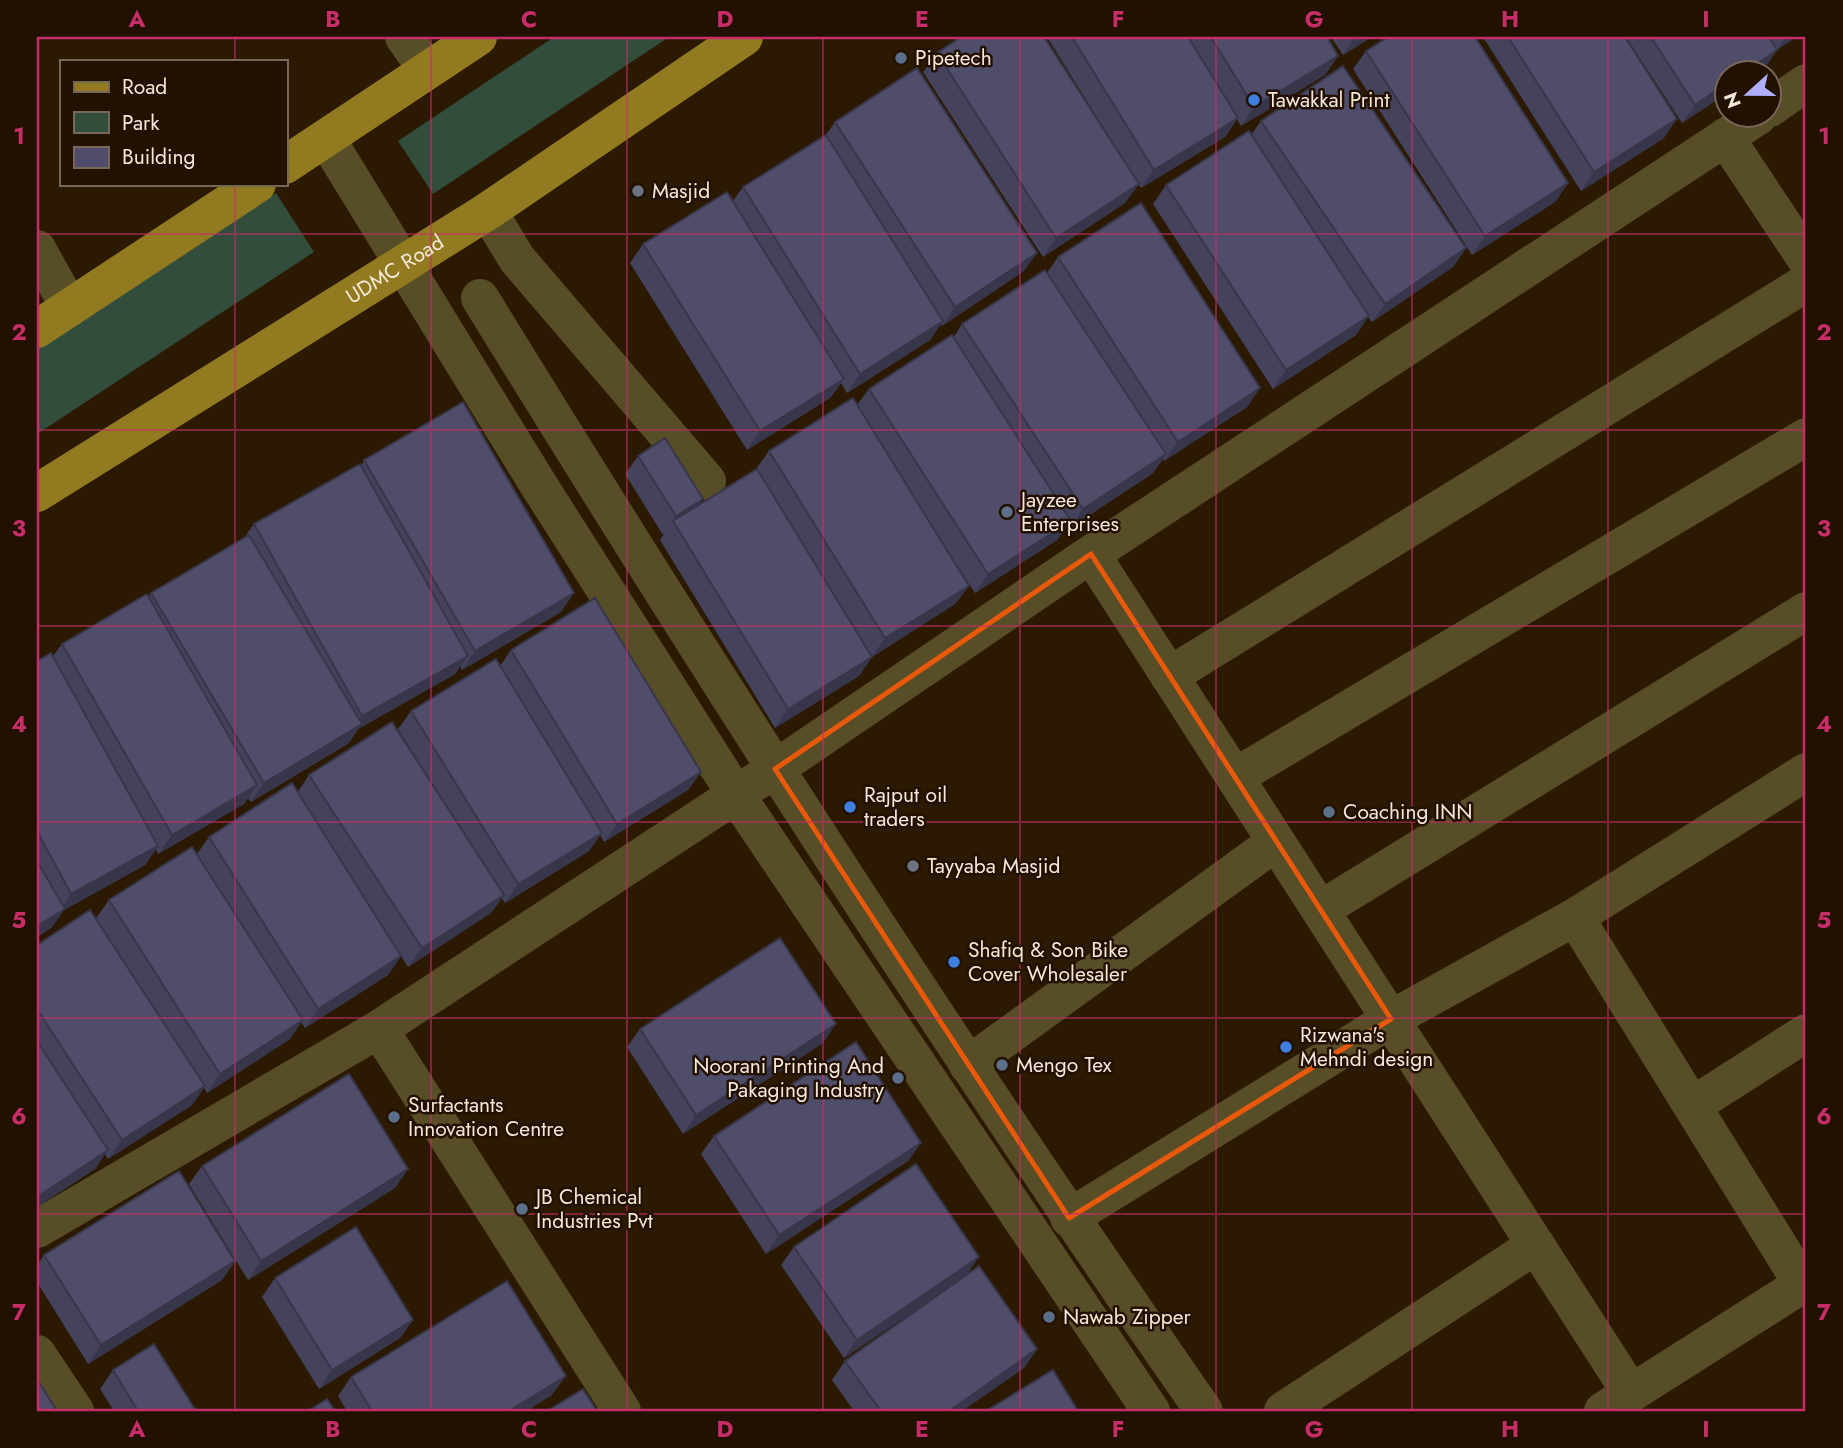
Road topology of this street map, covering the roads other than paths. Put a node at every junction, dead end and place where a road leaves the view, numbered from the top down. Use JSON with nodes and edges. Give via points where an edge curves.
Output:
{"nodes":[{"id":1,"x":404,"y":37,"type":"edge"},
{"id":2,"x":478,"y":37,"type":"edge"},
{"id":3,"x":744,"y":37,"type":"edge"},
{"id":4,"x":427,"y":70,"type":"junction"},
{"id":5,"x":1806,"y":83,"type":"edge"},
{"id":6,"x":1784,"y":98,"type":"edge"},
{"id":7,"x":1736,"y":130,"type":"edge"},
{"id":8,"x":1725,"y":137,"type":"junction"},
{"id":9,"x":326,"y":138,"type":"junction"},
{"id":10,"x":287,"y":164,"type":"edge"},
{"id":11,"x":254,"y":186,"type":"edge"},
{"id":12,"x":488,"y":211,"type":"junction"},
{"id":13,"x":37,"y":249,"type":"edge"},
{"id":14,"x":1806,"y":259,"type":"edge"},
{"id":15,"x":404,"y":265,"type":"junction"},
{"id":16,"x":1806,"y":283,"type":"edge"},
{"id":17,"x":480,"y":298,"type":"dead end"},
{"id":18,"x":70,"y":308,"type":"junction"},
{"id":19,"x":37,"y":329,"type":"edge"},
{"id":20,"x":1806,"y":436,"type":"edge"},
{"id":21,"x":579,"y":459,"type":"junction"},
{"id":22,"x":707,"y":481,"type":"dead end"},
{"id":23,"x":538,"y":484,"type":"junction"},
{"id":24,"x":37,"y":493,"type":"edge"},
{"id":25,"x":1091,"y":554,"type":"junction"},
{"id":26,"x":1806,"y":611,"type":"edge"},
{"id":27,"x":1169,"y":676,"type":"junction"},
{"id":28,"x":775,"y":769,"type":"junction"},
{"id":29,"x":1806,"y":772,"type":"edge"},
{"id":30,"x":1235,"y":778,"type":"junction"},
{"id":31,"x":736,"y":795,"type":"junction"},
{"id":32,"x":1276,"y":842,"type":"junction"},
{"id":33,"x":1320,"y":909,"type":"junction"},
{"id":34,"x":1575,"y":917,"type":"junction"},
{"id":35,"x":1391,"y":1020,"type":"junction"},
{"id":36,"x":379,"y":1029,"type":"junction"},
{"id":37,"x":1806,"y":1033,"type":"edge"},
{"id":38,"x":968,"y":1065,"type":"junction"},
{"id":39,"x":1692,"y":1105,"type":"junction"},
{"id":40,"x":1069,"y":1218,"type":"junction"},
{"id":41,"x":37,"y":1229,"type":"edge"},
{"id":42,"x":1536,"y":1245,"type":"junction"},
{"id":43,"x":1805,"y":1284,"type":"edge"},
{"id":44,"x":37,"y":1354,"type":"edge"},
{"id":45,"x":1617,"y":1402,"type":"edge"},
{"id":46,"x":75,"y":1411,"type":"edge"},
{"id":47,"x":622,"y":1411,"type":"edge"},
{"id":48,"x":1151,"y":1411,"type":"edge"},
{"id":49,"x":1204,"y":1411,"type":"edge"},
{"id":50,"x":1283,"y":1411,"type":"edge"}],
"edges":[{"from":1,"to":4,"type":"street"},
{"from":2,"to":4,"type":"main road"},
{"from":3,"to":12,"type":"main road","name":"UDMC Road"},
{"from":4,"to":9,"type":"main road"},
{"from":5,"to":6,"type":"street"},
{"from":7,"to":8,"type":"street"},
{"from":8,"to":14,"type":"street"},
{"from":8,"to":25,"type":"street"},
{"from":9,"to":10,"type":"main road"},
{"from":9,"to":15,"type":"street"},
{"from":11,"to":18,"type":"main road"},
{"from":12,"to":15,"type":"main road","name":"UDMC Road"},
{"from":12,"to":22,"type":"street","via":[[517,259]]},
{"from":13,"to":18,"type":"street"},
{"from":15,"to":23,"type":"street"},
{"from":15,"to":24,"type":"main road","name":"UDMC Road"},
{"from":16,"to":27,"type":"street"},
{"from":17,"to":21,"type":"street"},
{"from":18,"to":19,"type":"main road"},
{"from":20,"to":30,"type":"street"},
{"from":21,"to":23,"type":"street"},
{"from":21,"to":28,"type":"street"},
{"from":23,"to":31,"type":"street"},
{"from":25,"to":27,"type":"street"},
{"from":25,"to":28,"type":"street"},
{"from":26,"to":33,"type":"street"},
{"from":27,"to":30,"type":"street"},
{"from":28,"to":31,"type":"street"},
{"from":28,"to":38,"type":"street"},
{"from":29,"to":34,"type":"street"},
{"from":30,"to":32,"type":"street"},
{"from":31,"to":36,"type":"street"},
{"from":31,"to":48,"type":"street"},
{"from":32,"to":33,"type":"street"},
{"from":32,"to":38,"type":"street"},
{"from":33,"to":35,"type":"street"},
{"from":34,"to":35,"type":"street"},
{"from":34,"to":39,"type":"street"},
{"from":35,"to":40,"type":"street"},
{"from":35,"to":42,"type":"street"},
{"from":36,"to":41,"type":"street"},
{"from":36,"to":47,"type":"street"},
{"from":37,"to":39,"type":"street"},
{"from":38,"to":40,"type":"street"},
{"from":39,"to":43,"type":"street"},
{"from":40,"to":49,"type":"street"},
{"from":42,"to":45,"type":"street"},
{"from":42,"to":50,"type":"street"},
{"from":43,"to":45,"type":"street"},
{"from":44,"to":46,"type":"street"}]}
